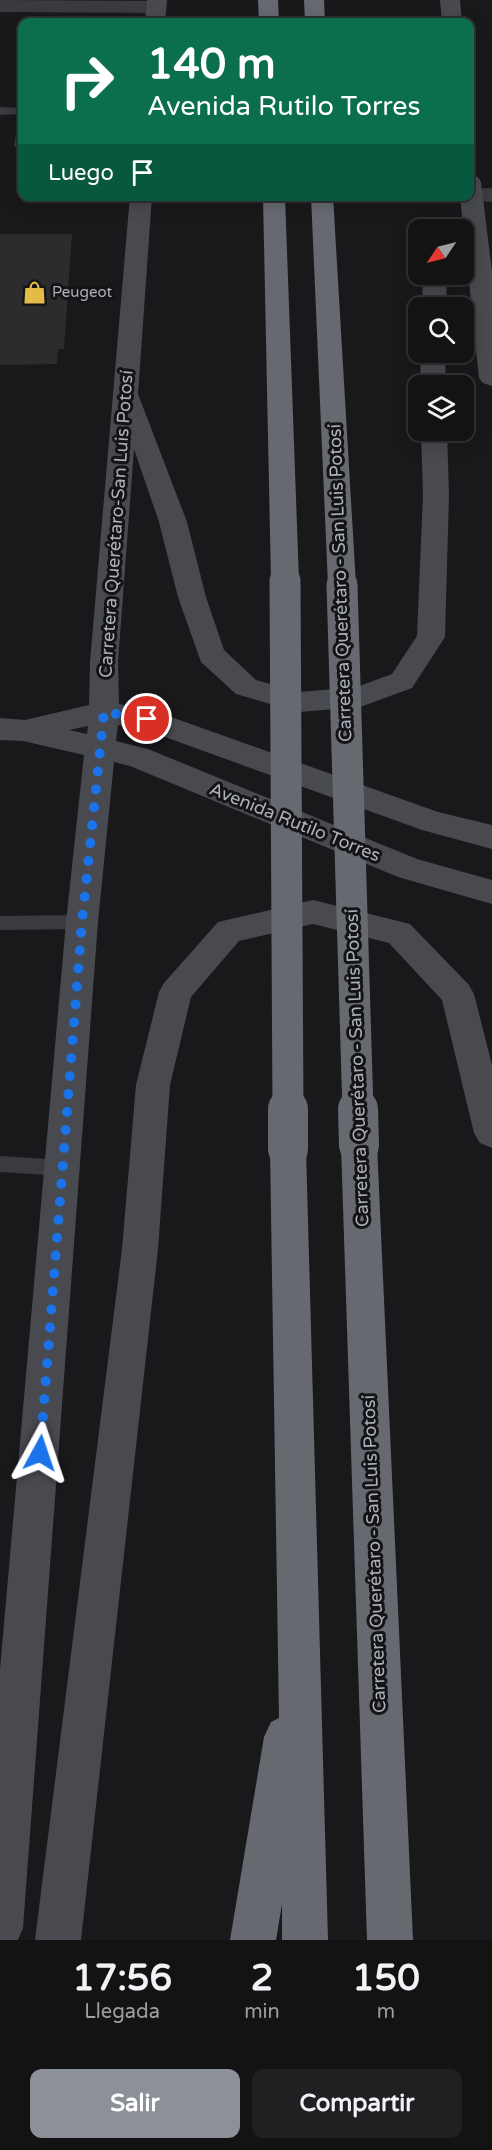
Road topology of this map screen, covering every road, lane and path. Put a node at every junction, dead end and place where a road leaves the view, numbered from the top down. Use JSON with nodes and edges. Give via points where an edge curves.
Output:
{"nodes":[{"id":1,"x":268,"y":0,"type":"edge"},
{"id":2,"x":314,"y":0,"type":"edge"},
{"id":3,"x":450,"y":0,"type":"edge"},
{"id":4,"x":72,"y":3,"type":"edge"},
{"id":5,"x":0,"y":6,"type":"edge"},
{"id":6,"x":156,"y":10,"type":"edge"},
{"id":7,"x":269,"y":18,"type":"edge"},
{"id":8,"x":315,"y":18,"type":"edge"},
{"id":9,"x":452,"y":18,"type":"edge"},
{"id":10,"x":0,"y":111,"type":"edge"},
{"id":11,"x":18,"y":111,"type":"edge"},
{"id":12,"x":141,"y":201,"type":"edge"},
{"id":13,"x":274,"y":201,"type":"edge"},
{"id":14,"x":322,"y":201,"type":"edge"},
{"id":15,"x":477,"y":215,"type":"edge"},
{"id":16,"x":492,"y":378,"type":"edge"},
{"id":17,"x":125,"y":386,"type":"junction"},
{"id":18,"x":434,"y":441,"type":"edge"},
{"id":19,"x":101,"y":729,"type":"junction"},
{"id":20,"x":12,"y":730,"type":"edge"},
{"id":21,"x":492,"y":837,"type":"edge"},
{"id":22,"x":492,"y":892,"type":"edge"},
{"id":23,"x":0,"y":922,"type":"edge"},
{"id":24,"x":82,"y":922,"type":"junction"},
{"id":25,"x":492,"y":1133,"type":"edge"},
{"id":26,"x":0,"y":1164,"type":"edge"},
{"id":27,"x":63,"y":1168,"type":"junction"},
{"id":28,"x":299,"y":1656,"type":"junction"},
{"id":29,"x":0,"y":1928,"type":"edge"},
{"id":30,"x":58,"y":1940,"type":"edge"},
{"id":31,"x":252,"y":1940,"type":"edge"},
{"id":32,"x":305,"y":1940,"type":"edge"},
{"id":33,"x":390,"y":1940,"type":"edge"}],
"edges":[{"from":1,"to":7,"type":"highway"},
{"from":2,"to":8,"type":"highway"},
{"from":3,"to":9,"type":"main road"},
{"from":4,"to":5,"type":"street"},
{"from":4,"to":6,"type":"street"},
{"from":10,"to":11,"type":"lane"},
{"from":12,"to":17,"type":"main road","name":"Carretera Querétaro-San Luis Potosí"},
{"from":13,"to":28,"type":"highway","bridge":true,"via":[[285,581],[288,1149]]},
{"from":14,"to":33,"type":"highway","name":"Carretera Querétaro - San Luis Potosí","bridge":true,"via":[[342,585],[358,1145]]},
{"from":15,"to":16,"type":"main road"},
{"from":17,"to":18,"type":"main road","via":[[173,522],[211,654],[246,687],[299,702],[360,697],[402,681],[431,637]]},
{"from":17,"to":19,"type":"main road","name":"Carretera Querétaro-San Luis Potosí"},
{"from":19,"to":20,"type":"main road"},
{"from":19,"to":21,"type":"main road","via":[[147,719],[433,822]]},
{"from":19,"to":22,"type":"main road","name":"Avenida Rutilo Torres","via":[[136,757],[409,869]]},
{"from":19,"to":24,"type":"main road","name":"Carretera Querétaro-San Luis Potosí"},
{"from":23,"to":24,"type":"lane"},
{"from":24,"to":27,"type":"main road","name":"Carretera Querétaro-San Luis Potosí"},
{"from":25,"to":30,"type":"main road","via":[[457,994],[399,933],[313,912],[229,931],[176,992],[153,1085],[140,1250]]},
{"from":26,"to":27,"type":"lane"},
{"from":27,"to":29,"type":"main road","name":"Carretera Querétaro-San Luis Potosí"},
{"from":28,"to":31,"type":"highway"},
{"from":28,"to":32,"type":"highway"}]}
